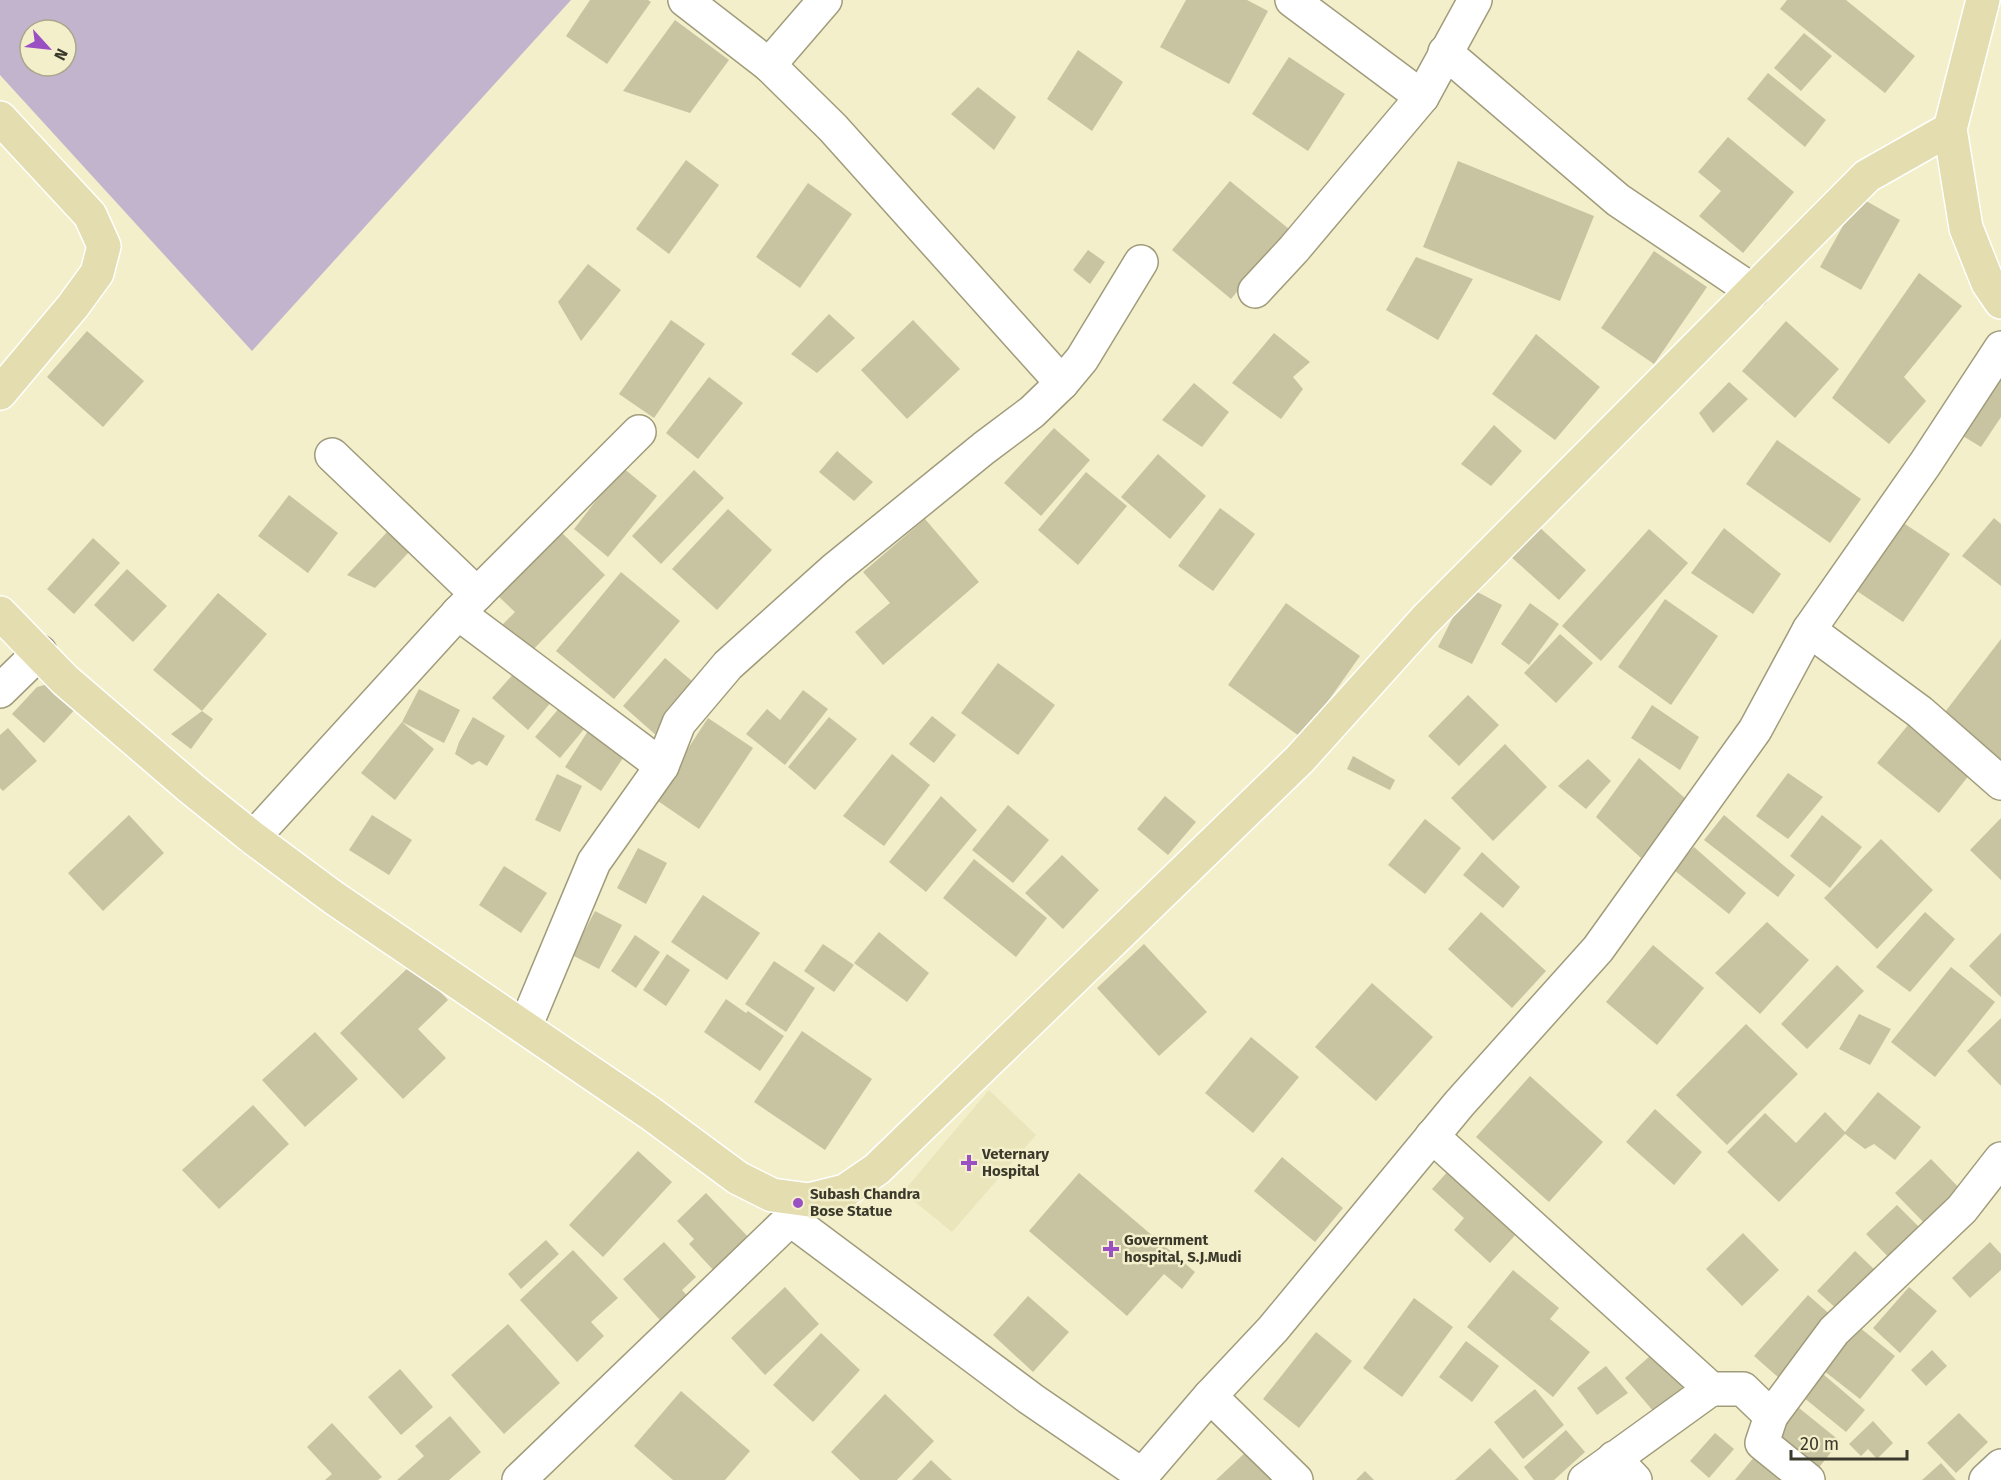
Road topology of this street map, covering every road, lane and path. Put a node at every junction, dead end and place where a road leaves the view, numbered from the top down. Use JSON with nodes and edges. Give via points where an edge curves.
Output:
{"nodes":[{"id":1,"x":686,"y":0,"type":"edge"},
{"id":2,"x":825,"y":0,"type":"edge"},
{"id":3,"x":1292,"y":0,"type":"edge"},
{"id":4,"x":1475,"y":0,"type":"edge"},
{"id":5,"x":1983,"y":0,"type":"edge"},
{"id":6,"x":1445,"y":52,"type":"junction"},
{"id":7,"x":769,"y":65,"type":"junction"},
{"id":8,"x":1422,"y":98,"type":"junction"},
{"id":9,"x":0,"y":118,"type":"edge"},
{"id":10,"x":1950,"y":129,"type":"junction"},
{"id":11,"x":1141,"y":262,"type":"dead end"},
{"id":12,"x":1255,"y":291,"type":"dead end"},
{"id":13,"x":1753,"y":291,"type":"junction"},
{"id":14,"x":2001,"y":302,"type":"edge"},
{"id":15,"x":2001,"y":348,"type":"edge"},
{"id":16,"x":1062,"y":383,"type":"junction"},
{"id":17,"x":0,"y":393,"type":"edge"},
{"id":18,"x":639,"y":432,"type":"dead end"},
{"id":19,"x":332,"y":455,"type":"dead end"},
{"id":20,"x":467,"y":604,"type":"junction"},
{"id":21,"x":0,"y":613,"type":"edge"},
{"id":22,"x":1809,"y":630,"type":"junction"},
{"id":23,"x":40,"y":652,"type":"junction"},
{"id":24,"x":0,"y":691,"type":"edge"},
{"id":25,"x":662,"y":766,"type":"junction"},
{"id":26,"x":2001,"y":783,"type":"edge"},
{"id":27,"x":253,"y":838,"type":"junction"},
{"id":28,"x":525,"y":1028,"type":"junction"},
{"id":29,"x":1432,"y":1136,"type":"junction"},
{"id":30,"x":2001,"y":1159,"type":"edge"},
{"id":31,"x":800,"y":1210,"type":"junction"},
{"id":32,"x":1711,"y":1389,"type":"junction"},
{"id":33,"x":1210,"y":1396,"type":"junction"},
{"id":34,"x":1771,"y":1416,"type":"junction"},
{"id":35,"x":2001,"y":1466,"type":"edge"},
{"id":36,"x":1625,"y":1469,"type":"edge"},
{"id":37,"x":1140,"y":1477,"type":"edge"},
{"id":38,"x":519,"y":1480,"type":"edge"},
{"id":39,"x":1296,"y":1480,"type":"edge"},
{"id":40,"x":1585,"y":1480,"type":"edge"},
{"id":41,"x":1808,"y":1480,"type":"edge"},
{"id":42,"x":1986,"y":1480,"type":"edge"}],
"edges":[{"from":1,"to":7,"type":"street"},
{"from":2,"to":7,"type":"street"},
{"from":3,"to":8,"type":"street"},
{"from":4,"to":6,"type":"street"},
{"from":5,"to":10,"type":"main road"},
{"from":6,"to":8,"type":"street"},
{"from":6,"to":13,"type":"street","via":[[1618,200]]},
{"from":7,"to":16,"type":"street","via":[[834,128]]},
{"from":8,"to":12,"type":"street"},
{"from":9,"to":17,"type":"main road","via":[[90,215],[104,246],[98,273]]},
{"from":10,"to":13,"type":"main road","via":[[1867,176]]},
{"from":10,"to":14,"type":"main road","via":[[1966,228],[1988,283]]},
{"from":11,"to":16,"type":"street","via":[[1082,359]]},
{"from":13,"to":31,"type":"main road","via":[[1425,620],[1300,759],[877,1169],[845,1191]]},
{"from":15,"to":22,"type":"street"},
{"from":16,"to":25,"type":"street","via":[[1032,412],[836,569],[728,665],[679,723]]},
{"from":18,"to":20,"type":"street"},
{"from":19,"to":20,"type":"street"},
{"from":20,"to":25,"type":"street"},
{"from":20,"to":27,"type":"street"},
{"from":21,"to":23,"type":"main road"},
{"from":22,"to":26,"type":"street","via":[[1920,712]]},
{"from":22,"to":29,"type":"street","via":[[1755,730],[1598,949]]},
{"from":23,"to":24,"type":"street"},
{"from":23,"to":27,"type":"main road","via":[[83,696]]},
{"from":25,"to":28,"type":"street","via":[[594,862]]},
{"from":27,"to":28,"type":"main road"},
{"from":28,"to":31,"type":"main road","via":[[738,1178]]},
{"from":29,"to":32,"type":"street"},
{"from":29,"to":33,"type":"street","via":[[1273,1329]]},
{"from":30,"to":34,"type":"street","via":[[1962,1209],[1834,1331]]},
{"from":31,"to":37,"type":"street","via":[[1031,1400]]},
{"from":31,"to":38,"type":"street"},
{"from":32,"to":34,"type":"street","via":[[1743,1389]]},
{"from":32,"to":36,"type":"street"},
{"from":33,"to":37,"type":"street"},
{"from":33,"to":39,"type":"street"},
{"from":34,"to":41,"type":"street","via":[[1762,1443]]},
{"from":35,"to":42,"type":"street"},
{"from":36,"to":40,"type":"street"}]}
